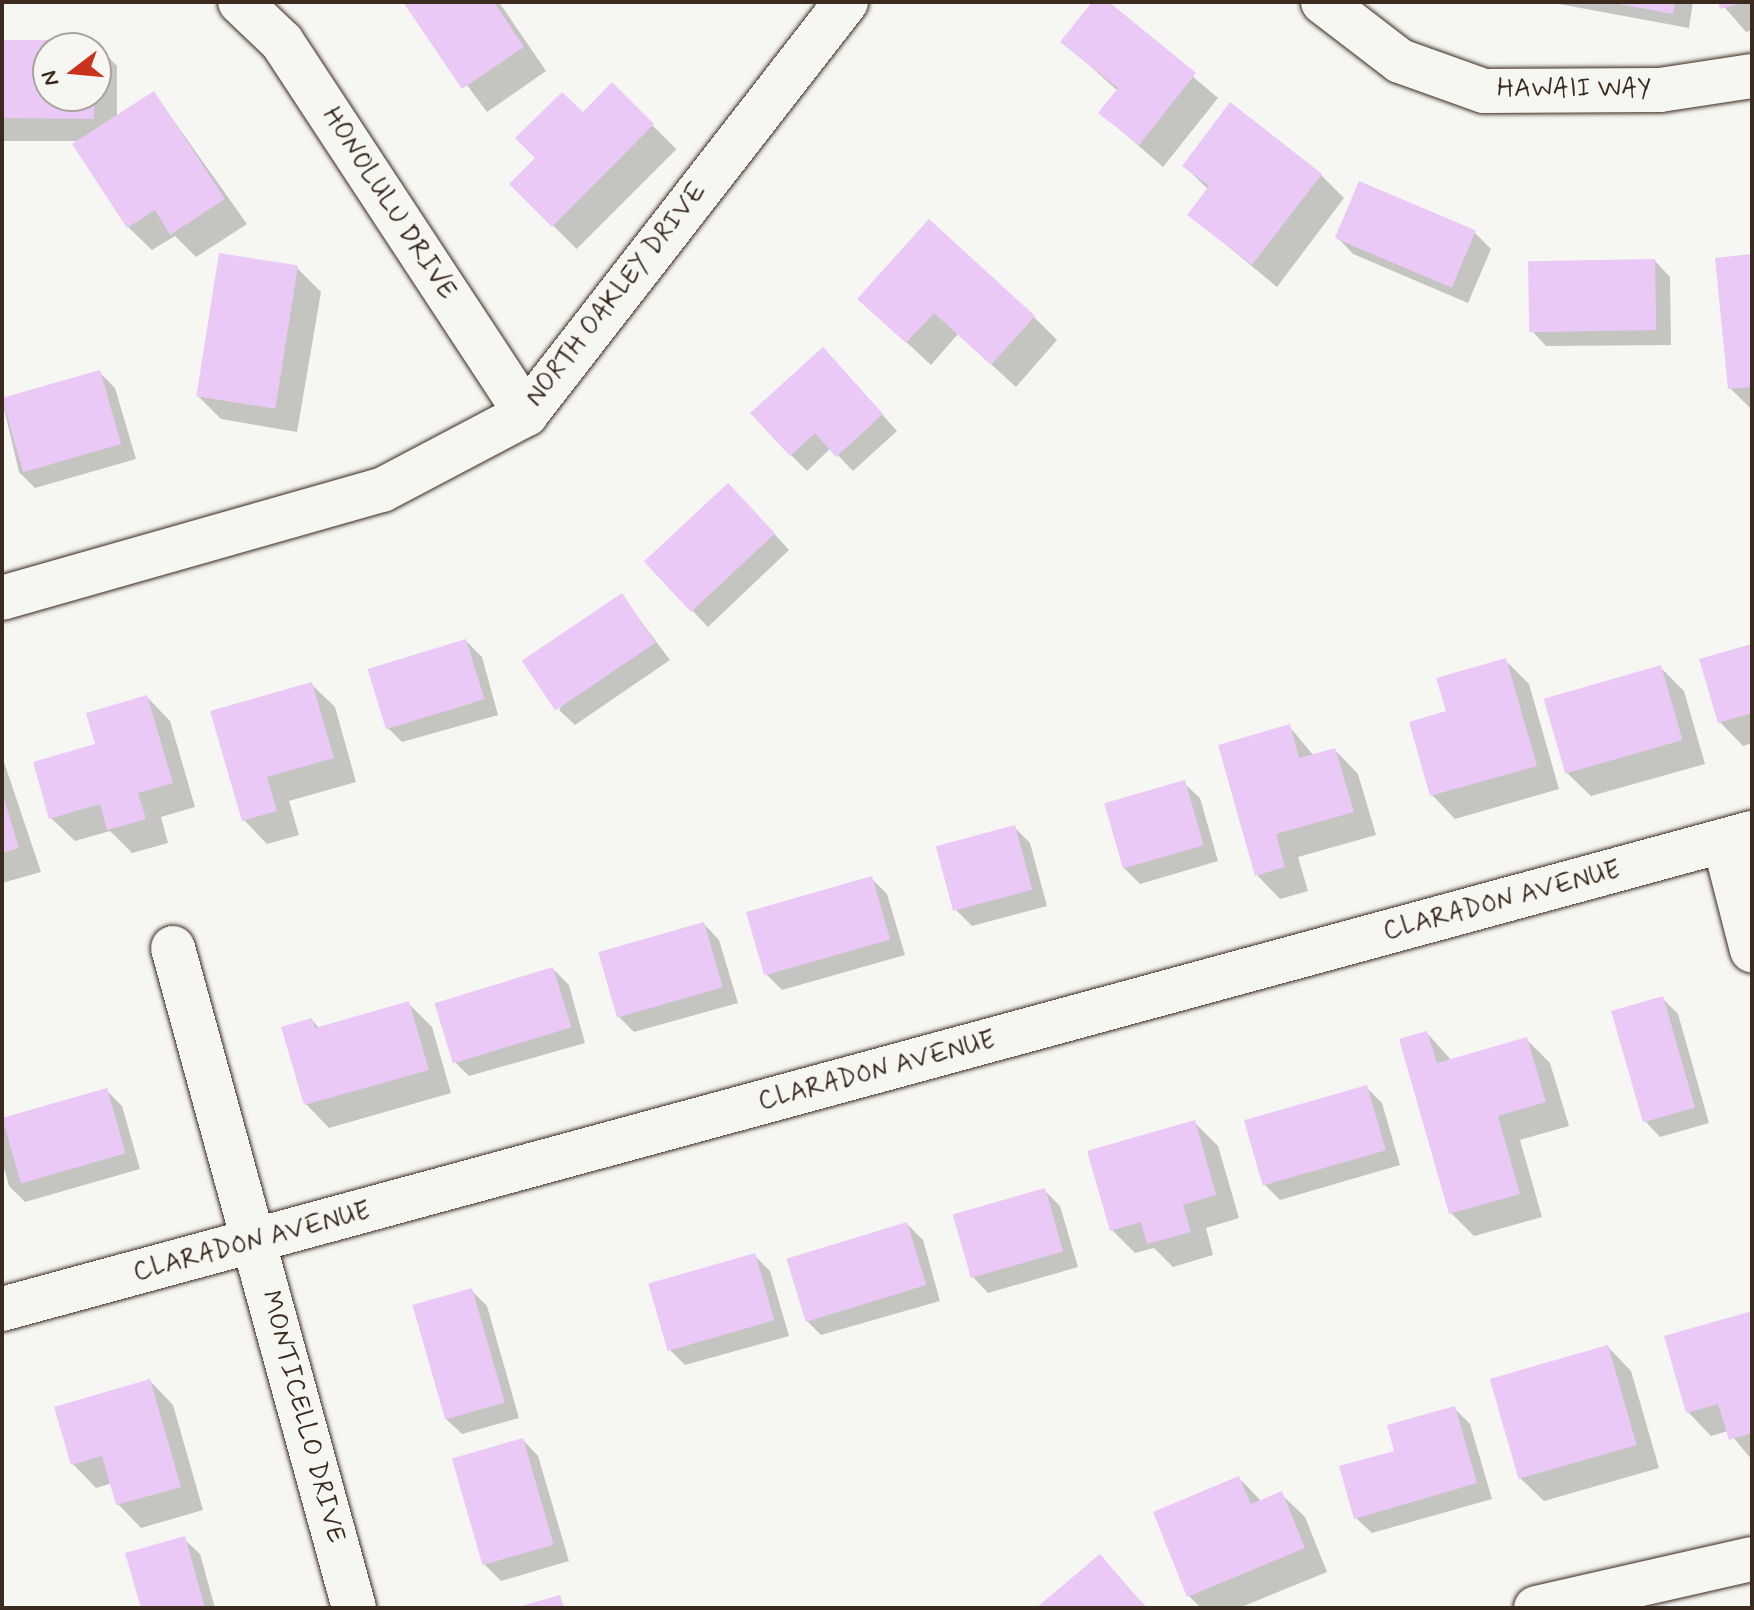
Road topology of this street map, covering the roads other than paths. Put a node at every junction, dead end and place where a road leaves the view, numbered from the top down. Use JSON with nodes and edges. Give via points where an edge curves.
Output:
{"nodes":[{"id":1,"x":240,"y":2,"type":"edge"},
{"id":2,"x":846,"y":2,"type":"edge"},
{"id":3,"x":1323,"y":2,"type":"edge"},
{"id":4,"x":1752,"y":76,"type":"edge"},
{"id":5,"x":526,"y":414,"type":"junction"},
{"id":6,"x":2,"y":598,"type":"edge"},
{"id":7,"x":1738,"y":837,"type":"edge"},
{"id":8,"x":173,"y":948,"type":"dead end"},
{"id":9,"x":1752,"y":950,"type":"edge"},
{"id":10,"x":254,"y":1243,"type":"junction"},
{"id":11,"x":2,"y":1309,"type":"edge"},
{"id":12,"x":1752,"y":1559,"type":"edge"},
{"id":13,"x":354,"y":1608,"type":"edge"},
{"id":14,"x":1536,"y":1608,"type":"edge"}],
"edges":[{"from":1,"to":5,"type":"street","name":"HONOLULU DRIVE","via":[[282,42]]},
{"from":2,"to":5,"type":"street","name":"NORTH OAKLEY DRIVE"},
{"from":3,"to":4,"type":"street","name":"HAWAII WAY","via":[[1400,61],[1484,91],[1660,90]]},
{"from":5,"to":6,"type":"street","name":"NORTH OAKLEY DRIVE","via":[[382,490]]},
{"from":7,"to":9,"type":"street"},
{"from":7,"to":10,"type":"street","name":"CLARADON AVENUE"},
{"from":8,"to":10,"type":"street","name":"MONTICELLO DRIVE"},
{"from":10,"to":11,"type":"street","name":"CLARADON AVENUE"},
{"from":10,"to":13,"type":"street","name":"MONTICELLO DRIVE"},
{"from":12,"to":14,"type":"street"}]}
